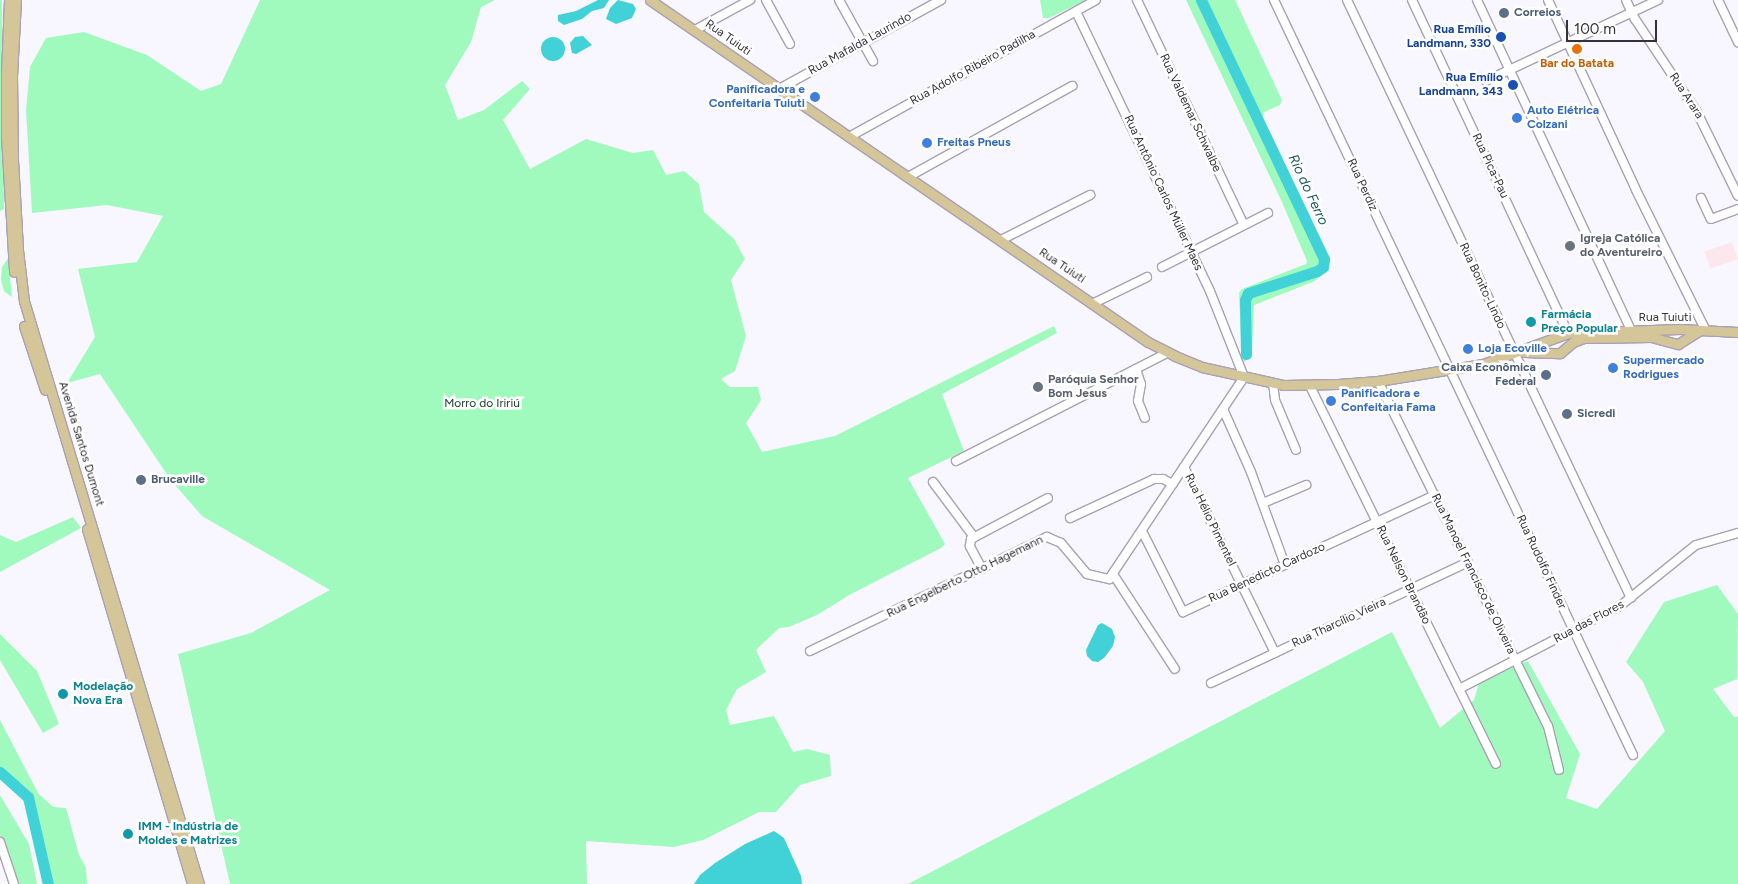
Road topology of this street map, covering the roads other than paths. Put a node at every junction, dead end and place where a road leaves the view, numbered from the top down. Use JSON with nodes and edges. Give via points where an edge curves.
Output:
{"nodes":[{"id":1,"x":10,"y":0,"type":"edge"},
{"id":2,"x":16,"y":0,"type":"edge"},
{"id":3,"x":650,"y":0,"type":"edge"},
{"id":4,"x":750,"y":0,"type":"edge"},
{"id":5,"x":766,"y":0,"type":"edge"},
{"id":6,"x":839,"y":0,"type":"edge"},
{"id":7,"x":941,"y":0,"type":"edge"},
{"id":8,"x":1096,"y":0,"type":"edge"},
{"id":9,"x":1137,"y":0,"type":"edge"},
{"id":10,"x":1274,"y":0,"type":"edge"},
{"id":11,"x":1347,"y":0,"type":"edge"},
{"id":12,"x":1412,"y":0,"type":"edge"},
{"id":13,"x":1477,"y":0,"type":"edge"},
{"id":14,"x":1548,"y":0,"type":"edge"},
{"id":15,"x":1626,"y":0,"type":"edge"},
{"id":16,"x":1658,"y":0,"type":"edge"},
{"id":17,"x":1718,"y":0,"type":"edge"},
{"id":18,"x":1076,"y":11,"type":"junction"},
{"id":19,"x":1632,"y":12,"type":"junction"},
{"id":20,"x":695,"y":30,"type":"junction"},
{"id":21,"x":863,"y":42,"type":"junction"},
{"id":22,"x":1568,"y":42,"type":"junction"},
{"id":23,"x":1738,"y":42,"type":"edge"},
{"id":24,"x":790,"y":44,"type":"dead end"},
{"id":25,"x":873,"y":61,"type":"dead end"},
{"id":26,"x":1510,"y":70,"type":"junction"},
{"id":27,"x":1486,"y":81,"type":"dead end"},
{"id":28,"x":1072,"y":86,"type":"dead end"},
{"id":29,"x":779,"y":89,"type":"junction"},
{"id":30,"x":850,"y":137,"type":"junction"},
{"id":31,"x":908,"y":177,"type":"junction"},
{"id":32,"x":1090,"y":195,"type":"dead end"},
{"id":33,"x":1738,"y":196,"type":"edge"},
{"id":34,"x":1701,"y":198,"type":"dead end"},
{"id":35,"x":1738,"y":209,"type":"edge"},
{"id":36,"x":1268,"y":213,"type":"dead end"},
{"id":37,"x":1244,"y":225,"type":"junction"},
{"id":38,"x":1001,"y":240,"type":"junction"},
{"id":39,"x":1191,"y":252,"type":"junction"},
{"id":40,"x":1162,"y":267,"type":"dead end"},
{"id":41,"x":1148,"y":277,"type":"dead end"},
{"id":42,"x":1094,"y":303,"type":"junction"},
{"id":43,"x":1679,"y":329,"type":"junction"},
{"id":44,"x":1632,"y":330,"type":"junction"},
{"id":45,"x":1703,"y":330,"type":"junction"},
{"id":46,"x":1738,"y":332,"type":"edge"},
{"id":47,"x":1568,"y":333,"type":"junction"},
{"id":48,"x":1552,"y":338,"type":"junction"},
{"id":49,"x":1681,"y":343,"type":"junction"},
{"id":50,"x":1167,"y":353,"type":"junction"},
{"id":51,"x":1514,"y":353,"type":"junction"},
{"id":52,"x":1557,"y":354,"type":"junction"},
{"id":53,"x":1136,"y":369,"type":"junction"},
{"id":54,"x":1450,"y":370,"type":"junction"},
{"id":55,"x":1244,"y":377,"type":"junction"},
{"id":56,"x":1378,"y":380,"type":"junction"},
{"id":57,"x":1273,"y":383,"type":"junction"},
{"id":58,"x":1310,"y":386,"type":"junction"},
{"id":59,"x":1223,"y":409,"type":"junction"},
{"id":60,"x":1145,"y":418,"type":"dead end"},
{"id":61,"x":1296,"y":450,"type":"dead end"},
{"id":62,"x":956,"y":461,"type":"dead end"},
{"id":63,"x":1184,"y":467,"type":"junction"},
{"id":64,"x":933,"y":482,"type":"dead end"},
{"id":65,"x":1173,"y":484,"type":"junction"},
{"id":66,"x":1306,"y":485,"type":"dead end"},
{"id":67,"x":1435,"y":495,"type":"junction"},
{"id":68,"x":1048,"y":498,"type":"dead end"},
{"id":69,"x":1264,"y":503,"type":"junction"},
{"id":70,"x":1070,"y":518,"type":"dead end"},
{"id":71,"x":1377,"y":522,"type":"junction"},
{"id":72,"x":1142,"y":531,"type":"junction"},
{"id":73,"x":1738,"y":533,"type":"edge"},
{"id":74,"x":974,"y":537,"type":"junction"},
{"id":75,"x":1468,"y":562,"type":"junction"},
{"id":76,"x":1285,"y":565,"type":"junction"},
{"id":77,"x":982,"y":569,"type":"junction"},
{"id":78,"x":1113,"y":574,"type":"junction"},
{"id":79,"x":1242,"y":585,"type":"junction"},
{"id":80,"x":1410,"y":589,"type":"junction"},
{"id":81,"x":1631,"y":598,"type":"junction"},
{"id":82,"x":1574,"y":630,"type":"junction"},
{"id":83,"x":810,"y":651,"type":"dead end"},
{"id":84,"x":1275,"y":653,"type":"junction"},
{"id":85,"x":1515,"y":660,"type":"junction"},
{"id":86,"x":1175,"y":669,"type":"dead end"},
{"id":87,"x":1210,"y":683,"type":"dead end"},
{"id":88,"x":1459,"y":690,"type":"junction"},
{"id":89,"x":1633,"y":755,"type":"dead end"},
{"id":90,"x":1496,"y":764,"type":"dead end"},
{"id":91,"x":1559,"y":770,"type":"dead end"},
{"id":92,"x":0,"y":842,"type":"edge"},
{"id":93,"x":14,"y":884,"type":"edge"},
{"id":94,"x":192,"y":884,"type":"edge"},
{"id":95,"x":199,"y":884,"type":"edge"}],
"edges":[{"from":1,"to":94,"type":"main road","name":"Avenida Santos Dumont","via":[[6,136],[11,239],[19,305]]},
{"from":2,"to":95,"type":"main road","name":"Avenida Santos Dumont","via":[[13,152],[24,301]]},
{"from":3,"to":20,"type":"main road","name":"Rua Tuiuti"},
{"from":4,"to":20,"type":"street"},
{"from":5,"to":24,"type":"street"},
{"from":6,"to":21,"type":"street"},
{"from":7,"to":21,"type":"street","name":"Rua Mafalda Laurindo"},
{"from":8,"to":18,"type":"street","name":"Rua Adolfo Ribeiro Padilha"},
{"from":9,"to":37,"type":"street","name":"Rua Valdemar Schwalbe"},
{"from":10,"to":54,"type":"street","name":"Rua Perdiz"},
{"from":11,"to":51,"type":"street","name":"Rua Bonito-Lindo"},
{"from":12,"to":47,"type":"street","name":"Rua Pica-Pau"},
{"from":13,"to":26,"type":"street"},
{"from":14,"to":22,"type":"street"},
{"from":15,"to":19,"type":"street","name":"Rua Arara"},
{"from":16,"to":19,"type":"street"},
{"from":17,"to":23,"type":"street"},
{"from":18,"to":30,"type":"street","name":"Rua Adolfo Ribeiro Padilha"},
{"from":18,"to":39,"type":"street","name":"Rua Antônio Carlos Müller Maes"},
{"from":19,"to":22,"type":"street"},
{"from":19,"to":33,"type":"street","name":"Rua Arara","via":[[1704,123]]},
{"from":20,"to":29,"type":"main road","name":"Rua Tuiuti"},
{"from":21,"to":25,"type":"street"},
{"from":21,"to":29,"type":"street","name":"Rua Mafalda Laurindo"},
{"from":22,"to":26,"type":"street"},
{"from":22,"to":45,"type":"street"},
{"from":26,"to":27,"type":"street"},
{"from":26,"to":44,"type":"street"},
{"from":28,"to":31,"type":"street"},
{"from":29,"to":30,"type":"main road","name":"Rua Tuiuti"},
{"from":30,"to":31,"type":"main road","name":"Rua Tuiuti"},
{"from":31,"to":38,"type":"main road","name":"Rua Tuiuti"},
{"from":32,"to":38,"type":"street"},
{"from":34,"to":35,"type":"street","via":[[1711,219]]},
{"from":36,"to":37,"type":"street"},
{"from":37,"to":39,"type":"street"},
{"from":38,"to":42,"type":"main road","name":"Rua Tuiuti"},
{"from":39,"to":40,"type":"street"},
{"from":39,"to":55,"type":"street","name":"Rua Antônio Carlos Müller Maes"},
{"from":41,"to":42,"type":"street"},
{"from":42,"to":50,"type":"main road","name":"Rua Tuiuti"},
{"from":43,"to":44,"type":"main road","name":"Rua Tuiuti"},
{"from":43,"to":45,"type":"main road","name":"Rua Tuiuti"},
{"from":43,"to":49,"type":"main road"},
{"from":44,"to":47,"type":"main road","name":"Rua Tuiuti"},
{"from":45,"to":46,"type":"main road","name":"Rua Tuiuti"},
{"from":45,"to":49,"type":"main road","name":"Rua Tuiuti"},
{"from":47,"to":48,"type":"main road","name":"Rua Tuiuti"},
{"from":48,"to":51,"type":"main road","name":"Rua Tuiuti"},
{"from":48,"to":52,"type":"main road","via":[[1552,347]]},
{"from":49,"to":52,"type":"main road","name":"Rua Tuiuti","via":[[1651,336],[1584,338]]},
{"from":50,"to":53,"type":"street"},
{"from":50,"to":55,"type":"main road","name":"Rua Tuiuti","via":[[1202,367]]},
{"from":51,"to":52,"type":"main road","name":"Rua Tuiuti","via":[[1541,351]]},
{"from":51,"to":54,"type":"main road","name":"Rua Tuiuti","via":[[1483,364]]},
{"from":51,"to":81,"type":"street","name":"Rua Bonito-Lindo"},
{"from":53,"to":60,"type":"street","via":[[1141,384],[1138,401]]},
{"from":53,"to":62,"type":"street"},
{"from":54,"to":56,"type":"main road","name":"Rua Tuiuti"},
{"from":54,"to":82,"type":"street","name":"Rua Rudolfo Finder"},
{"from":55,"to":57,"type":"main road","name":"Rua Tuiuti"},
{"from":55,"to":59,"type":"street"},
{"from":56,"to":58,"type":"main road","name":"Rua Tuiuti"},
{"from":56,"to":67,"type":"street","name":"Rua Manoel Francisco de Oliveira"},
{"from":57,"to":58,"type":"main road","name":"Rua Tuiuti"},
{"from":57,"to":61,"type":"street","via":[[1275,400]]},
{"from":58,"to":71,"type":"street","name":"Rua Nelson Brandão"},
{"from":59,"to":63,"type":"street"},
{"from":59,"to":69,"type":"street"},
{"from":63,"to":65,"type":"street"},
{"from":63,"to":79,"type":"street","name":"Rua Hélio Pimentel"},
{"from":64,"to":74,"type":"street"},
{"from":65,"to":70,"type":"street","via":[[1154,479]]},
{"from":65,"to":72,"type":"street"},
{"from":66,"to":69,"type":"street"},
{"from":67,"to":71,"type":"street","name":"Rua Benedicto Cardozo"},
{"from":67,"to":75,"type":"street","name":"Rua Manoel Francisco de Oliveira"},
{"from":68,"to":74,"type":"street"},
{"from":69,"to":76,"type":"street"},
{"from":71,"to":76,"type":"street","name":"Rua Benedicto Cardozo"},
{"from":71,"to":80,"type":"street","name":"Rua Nelson Brandão"},
{"from":72,"to":78,"type":"street"},
{"from":72,"to":79,"type":"street","name":"Rua Benedicto Cardozo","via":[[1183,612]]},
{"from":73,"to":81,"type":"street","name":"Rua das Flores","via":[[1696,545]]},
{"from":74,"to":77,"type":"street","via":[[970,546]]},
{"from":75,"to":80,"type":"street","name":"Rua Tharcílio Vieira"},
{"from":75,"to":85,"type":"street","name":"Rua Manoel Francisco de Oliveira"},
{"from":76,"to":79,"type":"street","name":"Rua Benedicto Cardozo"},
{"from":77,"to":78,"type":"street","name":"Rua Engelberto Otto Hagemann","via":[[1047,537],[1061,543],[1088,574],[1109,579]]},
{"from":77,"to":83,"type":"street","name":"Rua Engelberto Otto Hagemann"},
{"from":78,"to":86,"type":"street"},
{"from":79,"to":84,"type":"street","name":"Rua Hélio Pimentel"},
{"from":80,"to":84,"type":"street","name":"Rua Tharcílio Vieira"},
{"from":80,"to":88,"type":"street","name":"Rua Nelson Brandão"},
{"from":81,"to":82,"type":"street","name":"Rua das Flores"},
{"from":82,"to":85,"type":"street","name":"Rua das Flores"},
{"from":82,"to":89,"type":"street","name":"Rua Rudolfo Finder"},
{"from":84,"to":87,"type":"street","name":"Rua Tharcílio Vieira"},
{"from":85,"to":88,"type":"street","name":"Rua das Flores"},
{"from":85,"to":91,"type":"street","name":"Rua Manoel Francisco de Oliveira","via":[[1551,732]]},
{"from":88,"to":90,"type":"street","name":"Rua Nelson Brandão"},
{"from":92,"to":93,"type":"street"}]}
